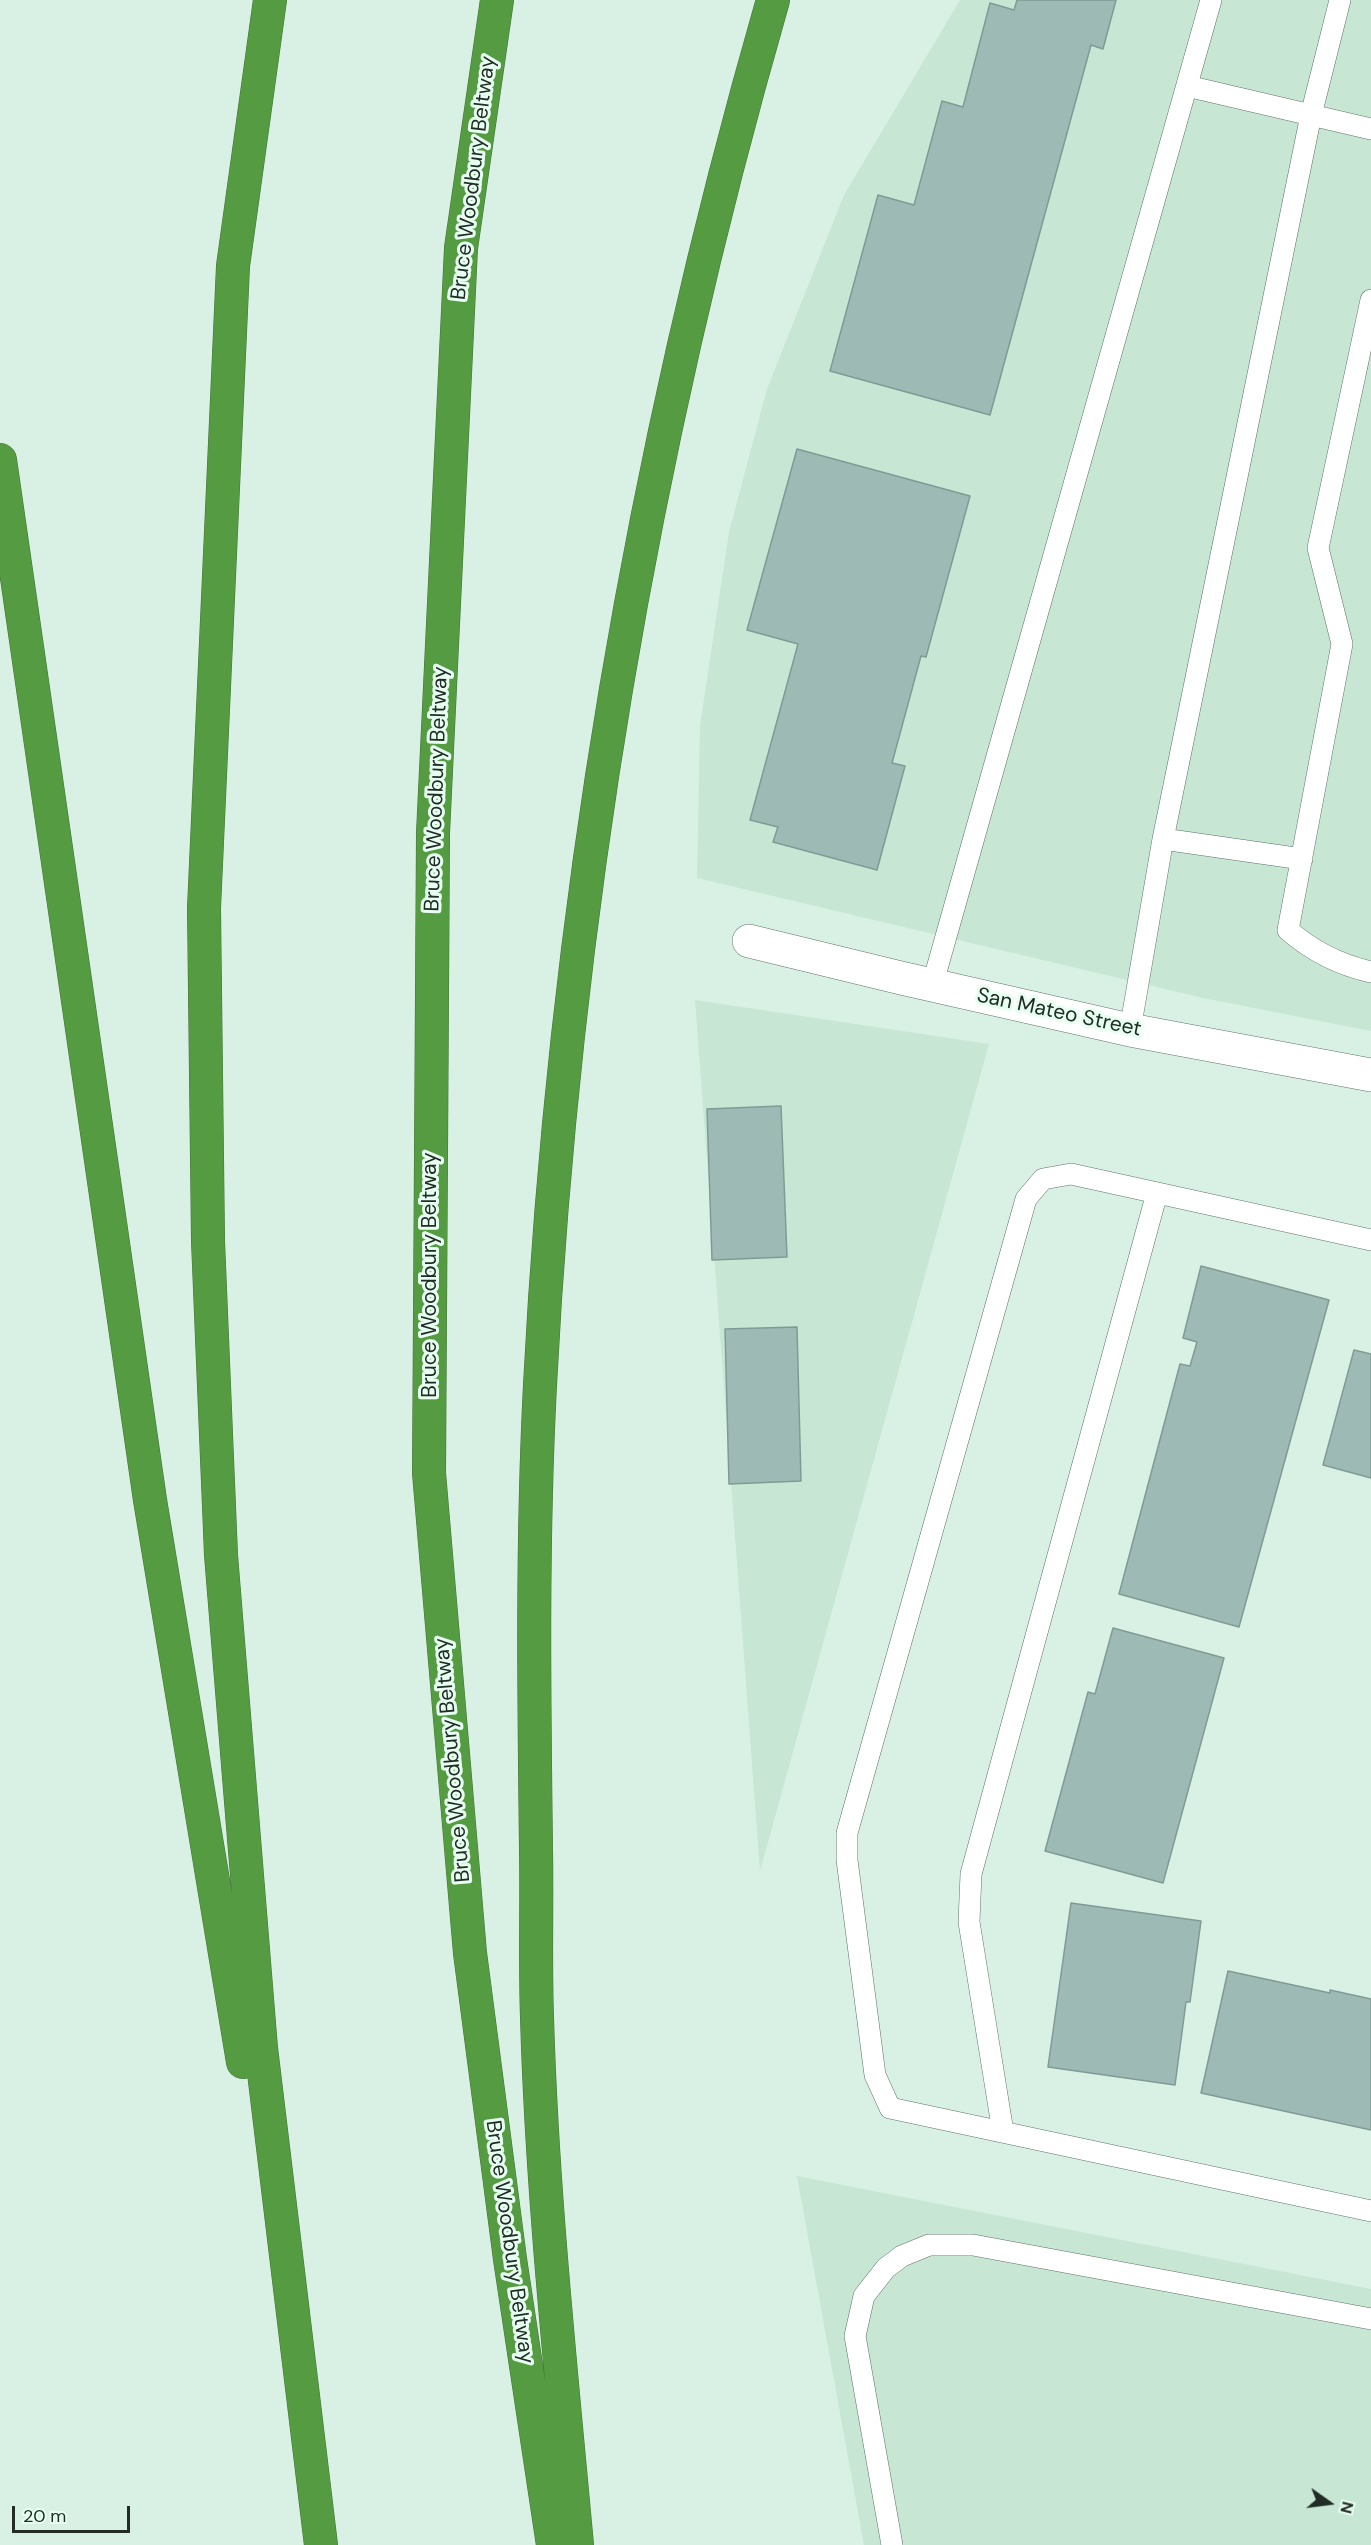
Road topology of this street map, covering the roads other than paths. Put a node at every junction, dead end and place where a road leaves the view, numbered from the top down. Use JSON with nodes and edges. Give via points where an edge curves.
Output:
{"nodes":[{"id":1,"x":270,"y":0,"type":"edge"},
{"id":2,"x":497,"y":0,"type":"edge"},
{"id":3,"x":773,"y":0,"type":"edge"},
{"id":4,"x":1211,"y":0,"type":"edge"},
{"id":5,"x":1340,"y":0,"type":"edge"},
{"id":6,"x":1187,"y":86,"type":"junction"},
{"id":7,"x":1311,"y":115,"type":"junction"},
{"id":8,"x":1371,"y":129,"type":"edge"},
{"id":9,"x":1371,"y":300,"type":"edge"},
{"id":10,"x":0,"y":460,"type":"edge"},
{"id":11,"x":1163,"y":839,"type":"junction"},
{"id":12,"x":1302,"y":859,"type":"junction"},
{"id":13,"x":749,"y":941,"type":"dead end"},
{"id":14,"x":1371,"y":972,"type":"edge"},
{"id":15,"x":932,"y":986,"type":"junction"},
{"id":16,"x":1130,"y":1030,"type":"junction"},
{"id":17,"x":1371,"y":1075,"type":"edge"},
{"id":18,"x":1157,"y":1193,"type":"junction"},
{"id":19,"x":1371,"y":1240,"type":"edge"},
{"id":20,"x":1004,"y":2132,"type":"junction"},
{"id":21,"x":1371,"y":2211,"type":"edge"},
{"id":22,"x":1371,"y":2319,"type":"edge"},
{"id":23,"x":295,"y":2329,"type":"junction"},
{"id":24,"x":321,"y":2545,"type":"edge"},
{"id":25,"x":553,"y":2545,"type":"edge"},
{"id":26,"x":577,"y":2545,"type":"edge"},
{"id":27,"x":892,"y":2545,"type":"edge"}],
"edges":[{"from":1,"to":23,"type":"highway","via":[[233,266],[204,908],[208,1241],[221,1555],[261,2048]]},
{"from":2,"to":25,"type":"highway","name":"Bruce Woodbury Beltway","via":[[461,248],[433,833],[429,1473],[470,1953]]},
{"from":3,"to":26,"type":"highway","via":[[680,357],[627,623],[583,903],[550,1228],[540,1387],[532,1667],[537,2020],[552,2272]]},
{"from":4,"to":6,"type":"lane"},
{"from":5,"to":7,"type":"lane"},
{"from":6,"to":7,"type":"lane"},
{"from":6,"to":15,"type":"lane"},
{"from":7,"to":8,"type":"lane"},
{"from":7,"to":11,"type":"lane"},
{"from":9,"to":12,"type":"lane","via":[[1318,548],[1342,644]]},
{"from":10,"to":23,"type":"highway","via":[[152,1512],[246,2076]]},
{"from":11,"to":12,"type":"lane"},
{"from":11,"to":16,"type":"lane"},
{"from":12,"to":14,"type":"lane","via":[[1288,930],[1310,949]]},
{"from":13,"to":15,"type":"street","name":"San Mateo Street"},
{"from":15,"to":16,"type":"street","name":"San Mateo Street"},
{"from":16,"to":17,"type":"street","name":"San Mateo Street"},
{"from":18,"to":19,"type":"lane"},
{"from":18,"to":20,"type":"lane","via":[[971,1874],[969,1922]]},
{"from":18,"to":20,"type":"lane","via":[[1071,1174],[1043,1179],[1026,1199],[847,1833],[847,1860],[875,2075],[890,2108]]},
{"from":20,"to":21,"type":"lane"},
{"from":22,"to":27,"type":"lane","via":[[973,2245],[929,2245],[902,2256],[886,2268],[864,2296],[855,2336]]},
{"from":23,"to":24,"type":"highway"}]}
